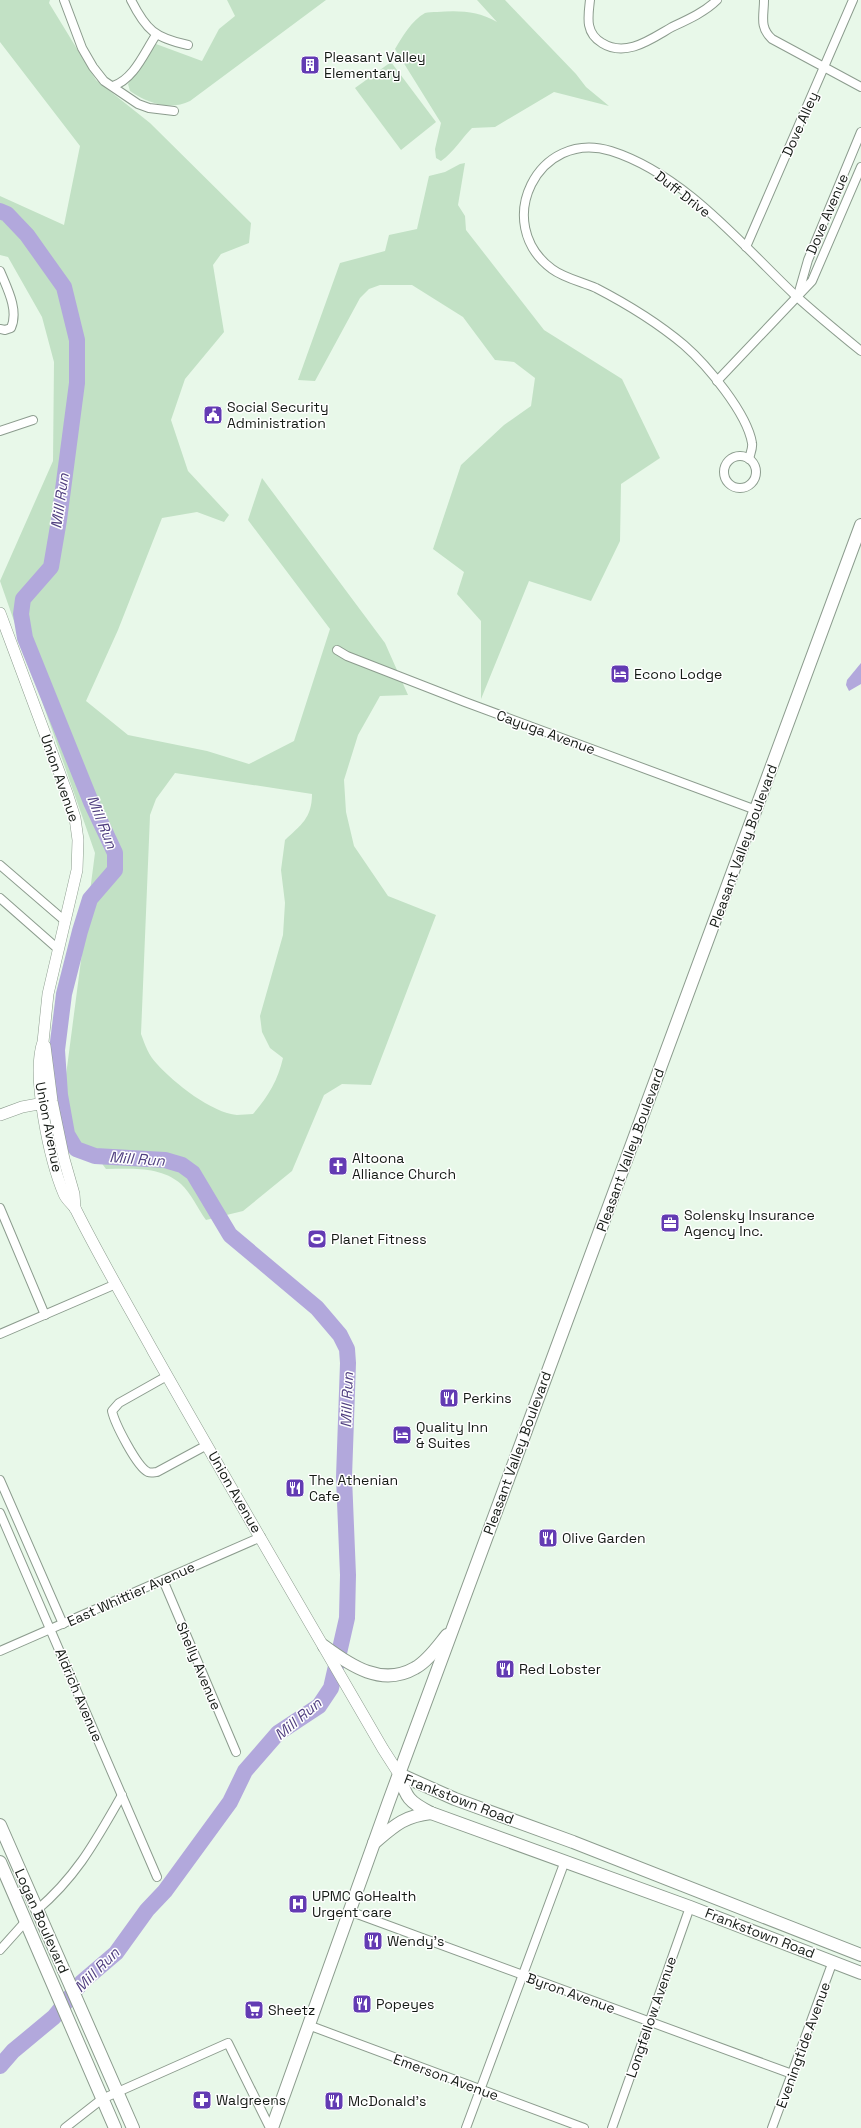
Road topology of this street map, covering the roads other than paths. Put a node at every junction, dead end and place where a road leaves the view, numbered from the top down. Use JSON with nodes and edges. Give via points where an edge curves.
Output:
{"nodes":[{"id":1,"x":64,"y":0,"type":"edge"},
{"id":2,"x":131,"y":0,"type":"edge"},
{"id":3,"x":590,"y":0,"type":"edge"},
{"id":4,"x":717,"y":0,"type":"edge"},
{"id":5,"x":764,"y":0,"type":"edge"},
{"id":6,"x":853,"y":0,"type":"edge"},
{"id":7,"x":156,"y":35,"type":"junction"},
{"id":8,"x":188,"y":45,"type":"dead end"},
{"id":9,"x":825,"y":68,"type":"junction"},
{"id":10,"x":113,"y":86,"type":"junction"},
{"id":11,"x":861,"y":87,"type":"edge"},
{"id":12,"x":174,"y":111,"type":"dead end"},
{"id":13,"x":861,"y":132,"type":"edge"},
{"id":14,"x":861,"y":167,"type":"edge"},
{"id":15,"x":746,"y":247,"type":"junction"},
{"id":16,"x":0,"y":275,"type":"edge"},
{"id":17,"x":798,"y":297,"type":"junction"},
{"id":18,"x":0,"y":329,"type":"edge"},
{"id":19,"x":861,"y":351,"type":"edge"},
{"id":20,"x":717,"y":381,"type":"junction"},
{"id":21,"x":33,"y":420,"type":"dead end"},
{"id":22,"x":0,"y":431,"type":"edge"},
{"id":23,"x":749,"y":459,"type":"junction"},
{"id":24,"x":861,"y":525,"type":"edge"},
{"id":25,"x":0,"y":618,"type":"edge"},
{"id":26,"x":337,"y":650,"type":"dead end"},
{"id":27,"x":756,"y":810,"type":"junction"},
{"id":28,"x":0,"y":865,"type":"edge"},
{"id":29,"x":0,"y":898,"type":"edge"},
{"id":30,"x":65,"y":922,"type":"junction"},
{"id":31,"x":58,"y":949,"type":"junction"},
{"id":32,"x":47,"y":1102,"type":"junction"},
{"id":33,"x":0,"y":1115,"type":"edge"},
{"id":34,"x":0,"y":1208,"type":"edge"},
{"id":35,"x":116,"y":1284,"type":"junction"},
{"id":36,"x":45,"y":1315,"type":"junction"},
{"id":37,"x":0,"y":1334,"type":"edge"},
{"id":38,"x":167,"y":1376,"type":"junction"},
{"id":39,"x":207,"y":1445,"type":"junction"},
{"id":40,"x":0,"y":1480,"type":"edge"},
{"id":41,"x":0,"y":1513,"type":"edge"},
{"id":42,"x":261,"y":1537,"type":"junction"},
{"id":43,"x":163,"y":1580,"type":"junction"},
{"id":44,"x":62,"y":1624,"type":"junction"},
{"id":45,"x":51,"y":1629,"type":"junction"},
{"id":46,"x":452,"y":1630,"type":"junction"},
{"id":47,"x":0,"y":1651,"type":"edge"},
{"id":48,"x":328,"y":1651,"type":"junction"},
{"id":49,"x":236,"y":1752,"type":"dead end"},
{"id":50,"x":399,"y":1774,"type":"junction"},
{"id":51,"x":122,"y":1795,"type":"junction"},
{"id":52,"x":431,"y":1813,"type":"junction"},
{"id":53,"x":0,"y":1825,"type":"edge"},
{"id":54,"x":573,"y":1842,"type":"junction"},
{"id":55,"x":374,"y":1844,"type":"junction"},
{"id":56,"x":565,"y":1861,"type":"junction"},
{"id":57,"x":0,"y":1862,"type":"edge"},
{"id":58,"x":157,"y":1877,"type":"dead end"},
{"id":59,"x":696,"y":1891,"type":"junction"},
{"id":60,"x":690,"y":1907,"type":"junction"},
{"id":61,"x":37,"y":1910,"type":"junction"},
{"id":62,"x":350,"y":1911,"type":"junction"},
{"id":63,"x":26,"y":1921,"type":"junction"},
{"id":64,"x":0,"y":1950,"type":"edge"},
{"id":65,"x":861,"y":1955,"type":"edge"},
{"id":66,"x":834,"y":1961,"type":"junction"},
{"id":67,"x":861,"y":1973,"type":"edge"},
{"id":68,"x":524,"y":1975,"type":"junction"},
{"id":69,"x":649,"y":2021,"type":"junction"},
{"id":70,"x":308,"y":2025,"type":"junction"},
{"id":71,"x":792,"y":2074,"type":"junction"},
{"id":72,"x":481,"y":2090,"type":"junction"},
{"id":73,"x":117,"y":2092,"type":"junction"},
{"id":74,"x":102,"y":2099,"type":"junction"},
{"id":75,"x":65,"y":2128,"type":"edge"},
{"id":76,"x":115,"y":2128,"type":"edge"},
{"id":77,"x":133,"y":2128,"type":"edge"},
{"id":78,"x":271,"y":2128,"type":"edge"},
{"id":79,"x":466,"y":2128,"type":"edge"},
{"id":80,"x":584,"y":2128,"type":"edge"},
{"id":81,"x":612,"y":2128,"type":"edge"},
{"id":82,"x":772,"y":2128,"type":"edge"}],
"edges":[{"from":1,"to":10,"type":"street","via":[[82,48],[104,81]]},
{"from":2,"to":7,"type":"street"},
{"from":3,"to":4,"type":"street","via":[[588,26],[594,39],[610,48],[624,50],[646,42]]},
{"from":5,"to":9,"type":"street","via":[[765,32],[772,39]]},
{"from":6,"to":9,"type":"street","name":"Dove Alley"},
{"from":7,"to":8,"type":"street","via":[[171,42]]},
{"from":7,"to":10,"type":"street","via":[[130,77]]},
{"from":9,"to":11,"type":"street"},
{"from":9,"to":15,"type":"street","name":"Dove Alley"},
{"from":10,"to":12,"type":"street","via":[[138,104]]},
{"from":13,"to":17,"type":"street","name":"Dove Avenue","via":[[808,260]]},
{"from":14,"to":17,"type":"street","name":"Dove Avenue","via":[[812,281]]},
{"from":15,"to":17,"type":"street","name":"Duff Drive"},
{"from":15,"to":20,"type":"street","name":"Duff Drive","via":[[669,180],[639,162],[598,148],[572,150],[549,161],[532,180],[524,204],[523,217],[530,242],[536,253],[549,266],[648,319],[684,345]]},
{"from":16,"to":18,"type":"street","via":[[11,298],[13,323],[11,328]]},
{"from":17,"to":19,"type":"street","name":"Duff Drive"},
{"from":17,"to":20,"type":"street","name":"Dove Avenue"},
{"from":20,"to":23,"type":"street","name":"Duff Drive","via":[[739,411],[745,424],[752,445]]},
{"from":21,"to":22,"type":"street"},
{"from":23,"to":23,"type":"street","via":[[740,456],[727,463],[724,473],[731,486],[742,488],[752,484],[756,468]]},
{"from":24,"to":27,"type":"main road","name":"Pleasant Valley Boulevard"},
{"from":25,"to":30,"type":"main road","name":"Union Avenue","via":[[75,818],[78,840],[77,870]]},
{"from":26,"to":27,"type":"street","name":"Cayuga Avenue","via":[[465,702]]},
{"from":27,"to":46,"type":"main road","name":"Pleasant Valley Boulevard"},
{"from":28,"to":30,"type":"street"},
{"from":29,"to":31,"type":"street"},
{"from":30,"to":31,"type":"main road","name":"Union Avenue"},
{"from":31,"to":32,"type":"main road","name":"Union Avenue","via":[[48,994],[40,1051],[39,1076]]},
{"from":32,"to":33,"type":"main road"},
{"from":32,"to":35,"type":"main road","name":"Union Avenue","via":[[49,1142],[65,1197],[75,1208]]},
{"from":34,"to":36,"type":"street"},
{"from":35,"to":36,"type":"street"},
{"from":35,"to":38,"type":"main road","name":"Union Avenue"},
{"from":36,"to":37,"type":"street"},
{"from":38,"to":39,"type":"main road","name":"Union Avenue"},
{"from":38,"to":39,"type":"street","via":[[119,1403],[112,1411],[114,1422],[142,1467],[149,1472],[158,1472]]},
{"from":39,"to":42,"type":"main road","name":"Union Avenue"},
{"from":40,"to":44,"type":"street"},
{"from":41,"to":45,"type":"street","name":"Aldrich Avenue"},
{"from":42,"to":43,"type":"street","name":"East Whittier Avenue"},
{"from":42,"to":48,"type":"main road","name":"Union Avenue"},
{"from":43,"to":44,"type":"street","name":"East Whittier Avenue"},
{"from":43,"to":49,"type":"street","name":"Shelly Avenue"},
{"from":44,"to":45,"type":"street","name":"East Whittier Avenue"},
{"from":45,"to":47,"type":"street","name":"East Whittier Avenue"},
{"from":45,"to":51,"type":"street","name":"Aldrich Avenue"},
{"from":46,"to":48,"type":"main road","via":[[416,1668],[395,1675],[369,1673]]},
{"from":46,"to":50,"type":"main road","name":"Pleasant Valley Boulevard"},
{"from":48,"to":50,"type":"main road","name":"Union Avenue"},
{"from":50,"to":52,"type":"main road","name":"Frankstown Road","via":[[405,1794]]},
{"from":50,"to":54,"type":"main road","name":"Frankstown Road","via":[[455,1799]]},
{"from":50,"to":55,"type":"main road","name":"Pleasant Valley Boulevard"},
{"from":51,"to":58,"type":"street","name":"Aldrich Avenue"},
{"from":51,"to":61,"type":"street","via":[[84,1860],[55,1894]]},
{"from":52,"to":55,"type":"main road","via":[[403,1820]]},
{"from":52,"to":56,"type":"main road","name":"Frankstown Road"},
{"from":53,"to":61,"type":"main road","name":"Logan Boulevard"},
{"from":54,"to":56,"type":"main road"},
{"from":54,"to":59,"type":"main road","name":"Frankstown Road"},
{"from":55,"to":62,"type":"main road","name":"Pleasant Valley Boulevard"},
{"from":56,"to":60,"type":"main road","name":"Frankstown Road"},
{"from":56,"to":68,"type":"street"},
{"from":57,"to":63,"type":"main road","name":"Logan Boulevard"},
{"from":59,"to":60,"type":"main road"},
{"from":59,"to":65,"type":"main road","name":"Frankstown Road"},
{"from":60,"to":66,"type":"main road","name":"Frankstown Road"},
{"from":60,"to":69,"type":"street","name":"Longfellow Avenue"},
{"from":61,"to":73,"type":"main road","name":"Logan Boulevard"},
{"from":62,"to":68,"type":"street","name":"Byron Avenue"},
{"from":62,"to":70,"type":"main road","name":"Pleasant Valley Boulevard"},
{"from":63,"to":64,"type":"street"},
{"from":63,"to":74,"type":"main road","name":"Logan Boulevard"},
{"from":66,"to":67,"type":"main road","name":"Frankstown Road"},
{"from":66,"to":71,"type":"street","name":"Eveningtide Avenue"},
{"from":68,"to":69,"type":"street","name":"Byron Avenue"},
{"from":68,"to":72,"type":"street"},
{"from":69,"to":71,"type":"street","name":"Byron Avenue"},
{"from":69,"to":81,"type":"street","name":"Longfellow Avenue"},
{"from":70,"to":72,"type":"street","name":"Emerson Avenue"},
{"from":70,"to":78,"type":"main road","name":"Pleasant Valley Boulevard"},
{"from":71,"to":82,"type":"street","name":"Eveningtide Avenue"},
{"from":72,"to":79,"type":"street"},
{"from":72,"to":80,"type":"street","name":"Emerson Avenue"},
{"from":73,"to":74,"type":"street"},
{"from":73,"to":77,"type":"main road","name":"Logan Boulevard"},
{"from":73,"to":78,"type":"street","via":[[228,2043]]},
{"from":74,"to":75,"type":"street"},
{"from":74,"to":76,"type":"main road","name":"Logan Boulevard"}]}
